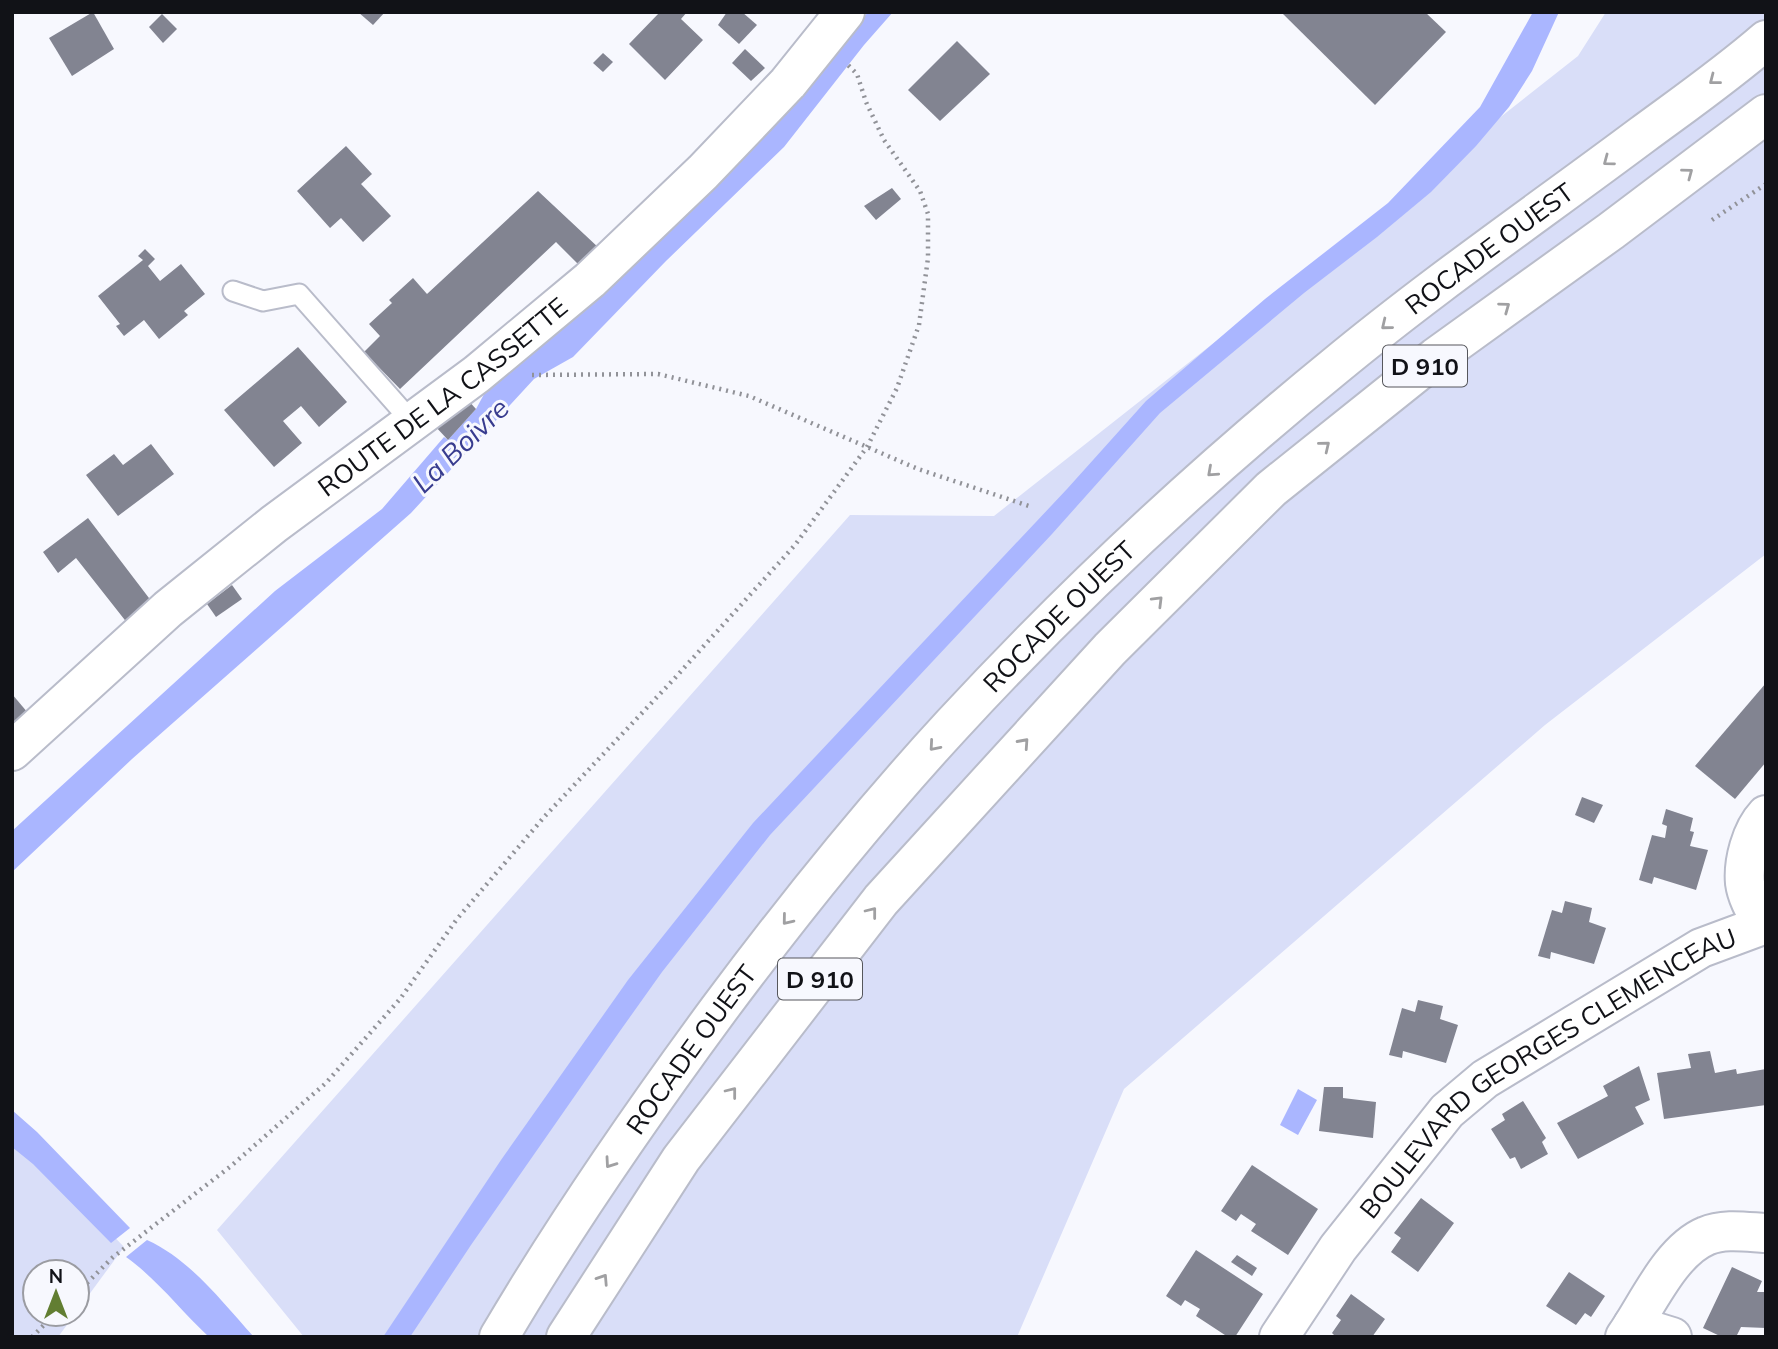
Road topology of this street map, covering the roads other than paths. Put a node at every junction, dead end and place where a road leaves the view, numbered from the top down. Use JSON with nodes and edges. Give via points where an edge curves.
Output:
{"nodes":[{"id":1,"x":845,"y":12,"type":"edge"},
{"id":2,"x":1766,"y":40,"type":"edge"},
{"id":3,"x":1766,"y":114,"type":"edge"},
{"id":4,"x":233,"y":291,"type":"dead end"},
{"id":5,"x":412,"y":422,"type":"junction"},
{"id":6,"x":12,"y":751,"type":"edge"},
{"id":7,"x":1766,"y":815,"type":"edge"},
{"id":8,"x":1765,"y":930,"type":"edge"},
{"id":9,"x":1766,"y":1233,"type":"edge"},
{"id":10,"x":1629,"y":1331,"type":"edge"},
{"id":11,"x":499,"y":1337,"type":"edge"},
{"id":12,"x":566,"y":1337,"type":"edge"},
{"id":13,"x":1279,"y":1337,"type":"edge"},
{"id":14,"x":1672,"y":1337,"type":"edge"}],
"edges":[{"from":1,"to":5,"type":"main road","name":"ROUTE DE LA CASSETTE","via":[[769,103],[590,280]]},
{"from":2,"to":11,"type":"main road","name":"ROCADE OUEST","number":"D 910","one_way":true,"via":[[1334,366],[1117,558],[1031,642],[856,835],[772,939],[606,1168]]},
{"from":12,"to":3,"type":"main road","number":"D 910","one_way":true,"via":[[681,1159],[881,900],[1110,649],[1271,489],[1436,357]]},
{"from":4,"to":5,"type":"lane","via":[[262,301],[299,294]]},
{"from":5,"to":6,"type":"main road","name":"ROUTE DE LA CASSETTE","via":[[169,608]]},
{"from":7,"to":8,"type":"main road","name":"BOULEVARD GEORGES CLEMENCEAU","via":[[1753,838],[1745,870],[1748,894]]},
{"from":8,"to":13,"type":"main road","name":"BOULEVARD GEORGES CLEMENCEAU","via":[[1701,948],[1485,1079],[1447,1111],[1338,1248]]},
{"from":9,"to":10,"type":"main road","via":[[1725,1231],[1693,1244],[1662,1279]]},
{"from":10,"to":14,"type":"main road"}]}
